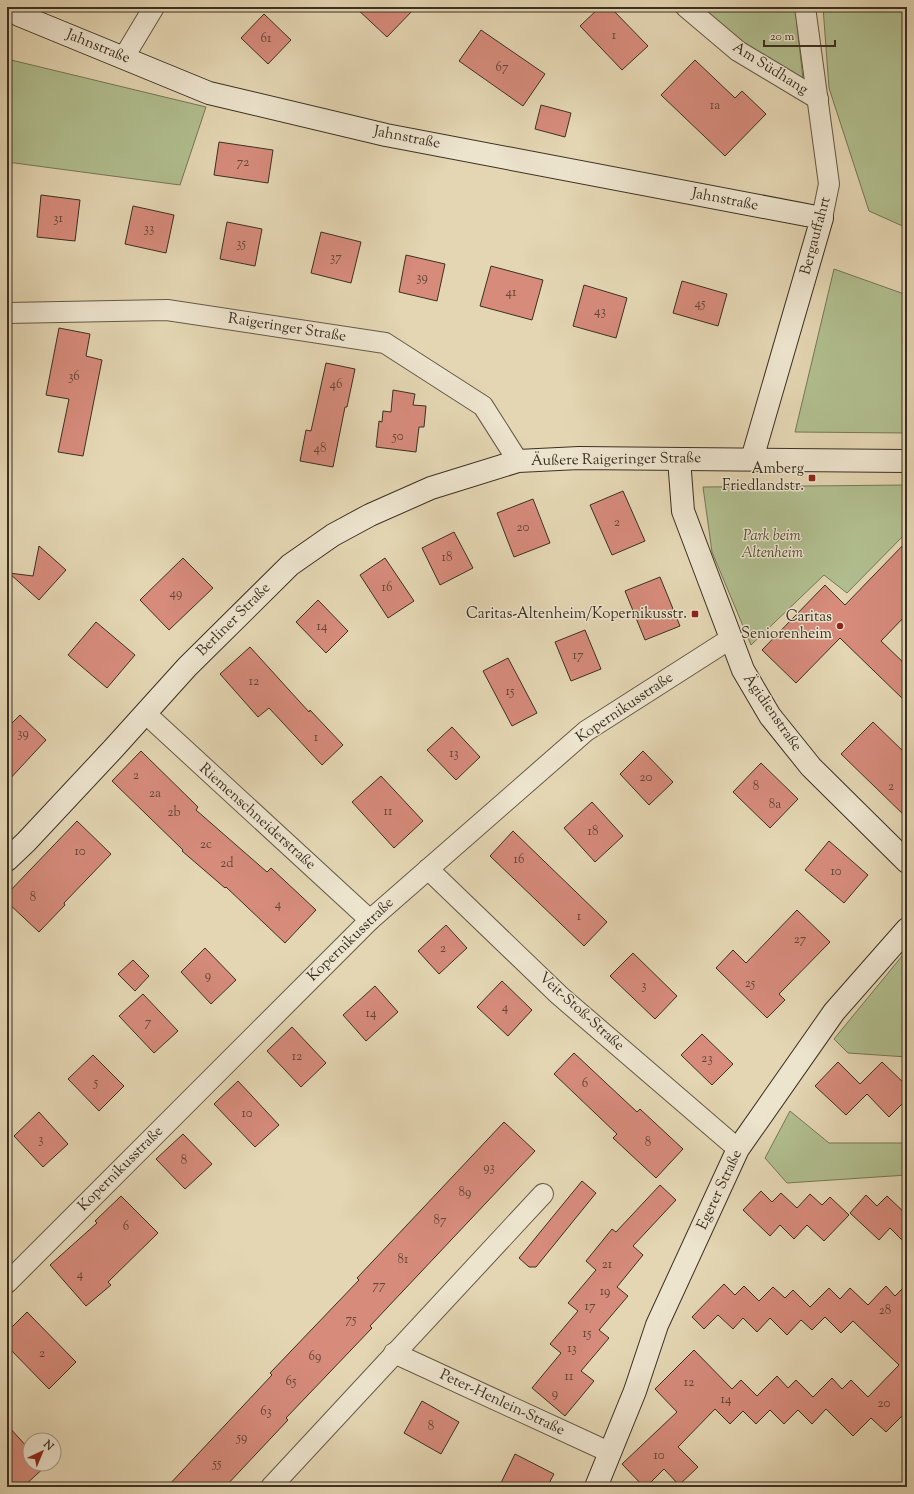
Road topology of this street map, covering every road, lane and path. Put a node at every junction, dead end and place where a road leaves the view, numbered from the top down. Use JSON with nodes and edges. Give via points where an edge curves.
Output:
{"nodes":[{"id":1,"x":8,"y":7,"type":"edge"},
{"id":2,"x":154,"y":7,"type":"edge"},
{"id":3,"x":686,"y":7,"type":"edge"},
{"id":4,"x":805,"y":7,"type":"edge"},
{"id":5,"x":124,"y":57,"type":"junction"},
{"id":6,"x":818,"y":99,"type":"junction"},
{"id":7,"x":822,"y":218,"type":"junction"},
{"id":8,"x":7,"y":313,"type":"edge"},
{"id":9,"x":679,"y":459,"type":"junction"},
{"id":10,"x":752,"y":459,"type":"junction"},
{"id":11,"x":907,"y":461,"type":"edge"},
{"id":12,"x":518,"y":462,"type":"junction"},
{"id":13,"x":730,"y":639,"type":"junction"},
{"id":14,"x":144,"y":714,"type":"junction"},
{"id":15,"x":7,"y":860,"type":"edge"},
{"id":16,"x":907,"y":862,"type":"edge"},
{"id":17,"x":428,"y":869,"type":"junction"},
{"id":18,"x":370,"y":920,"type":"junction"},
{"id":19,"x":907,"y":928,"type":"edge"},
{"id":20,"x":738,"y":1149,"type":"junction"},
{"id":21,"x":543,"y":1194,"type":"dead end"},
{"id":22,"x":7,"y":1283,"type":"edge"},
{"id":23,"x":394,"y":1353,"type":"junction"},
{"id":24,"x":609,"y":1452,"type":"junction"},
{"id":25,"x":271,"y":1487,"type":"edge"},
{"id":26,"x":596,"y":1487,"type":"edge"}],
"edges":[{"from":1,"to":5,"type":"street","name":"Jahnstraße","via":[[19,15]]},
{"from":2,"to":5,"type":"street"},
{"from":3,"to":6,"type":"street","name":"Am Südhang","via":[[738,51]]},
{"from":4,"to":6,"type":"street","name":"Bergauffahrt"},
{"from":5,"to":7,"type":"street","name":"Jahnstraße","via":[[209,93],[386,135]]},
{"from":6,"to":7,"type":"street","name":"Bergauffahrt","via":[[829,184]]},
{"from":7,"to":10,"type":"street","name":"Bergauffahrt"},
{"from":8,"to":12,"type":"street","name":"Raigeringer Straße","via":[[167,310],[384,343],[483,406]]},
{"from":9,"to":10,"type":"street","name":"Äußere Raigeringer Straße"},
{"from":9,"to":12,"type":"street","name":"Äußere Raigeringer Straße","via":[[579,458]]},
{"from":9,"to":13,"type":"street","name":"Ägidienstraße","via":[[683,511]]},
{"from":10,"to":11,"type":"street","name":"Äußere Raigeringer Straße"},
{"from":12,"to":14,"type":"street","name":"Berliner Straße","via":[[431,488],[370,515],[333,535],[290,565],[187,667]]},
{"from":13,"to":16,"type":"street","name":"Ägidienstraße","via":[[743,670],[770,716],[806,761]]},
{"from":13,"to":17,"type":"street","name":"Kopernikusstraße","via":[[586,732]]},
{"from":14,"to":15,"type":"street","name":"Berliner Straße"},
{"from":14,"to":18,"type":"street","name":"Riemenschneiderstraße"},
{"from":17,"to":18,"type":"street","name":"Kopernikusstraße"},
{"from":17,"to":20,"type":"street","name":"Veit-Stoß-Straße","via":[[559,995]]},
{"from":18,"to":22,"type":"street","name":"Kopernikusstraße"},
{"from":19,"to":20,"type":"street","name":"Egerer Straße","via":[[834,1012]]},
{"from":20,"to":24,"type":"street","name":"Egerer Straße","via":[[657,1325],[635,1391]]},
{"from":21,"to":23,"type":"street"},
{"from":23,"to":24,"type":"street","name":"Peter-Henlein-Straße"},
{"from":23,"to":25,"type":"street"},
{"from":24,"to":26,"type":"street","name":"Egerer Straße"}]}
